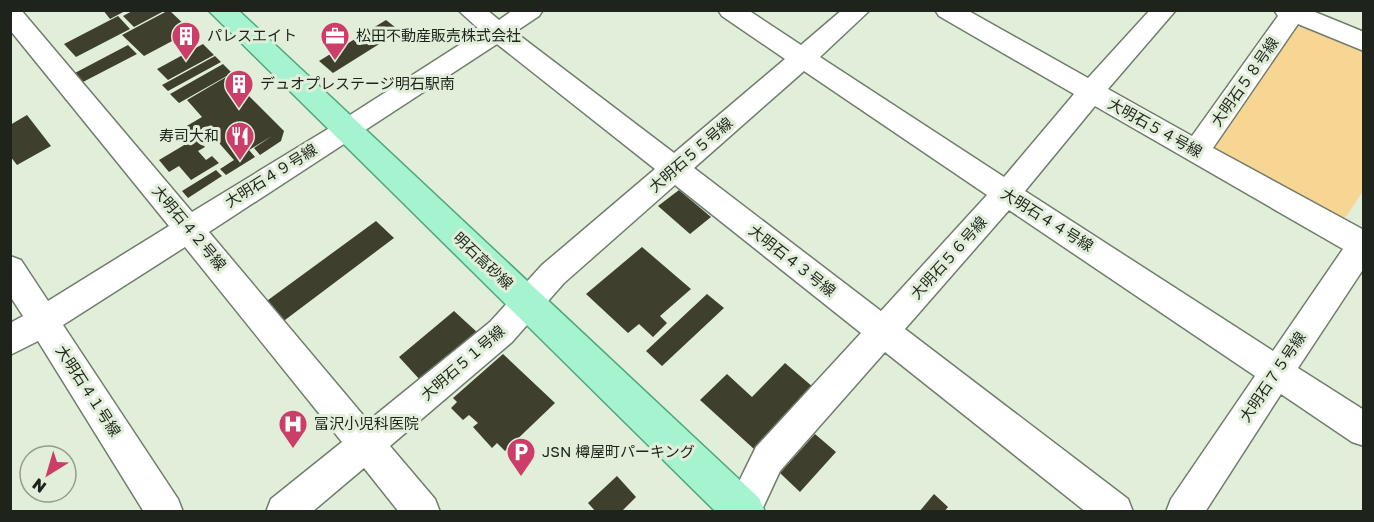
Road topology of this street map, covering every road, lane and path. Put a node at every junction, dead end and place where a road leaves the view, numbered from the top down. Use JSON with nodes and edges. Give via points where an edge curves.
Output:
{"nodes":[{"id":1,"x":221,"y":10,"type":"edge"},
{"id":2,"x":470,"y":10,"type":"edge"},
{"id":3,"x":531,"y":10,"type":"edge"},
{"id":4,"x":730,"y":10,"type":"edge"},
{"id":5,"x":858,"y":10,"type":"edge"},
{"id":6,"x":947,"y":10,"type":"edge"},
{"id":7,"x":1164,"y":10,"type":"edge"},
{"id":8,"x":11,"y":11,"type":"edge"},
{"id":9,"x":1290,"y":12,"type":"edge"},
{"id":10,"x":498,"y":32,"type":"junction"},
{"id":11,"x":1364,"y":42,"type":"edge"},
{"id":12,"x":803,"y":58,"type":"junction"},
{"id":13,"x":1091,"y":92,"type":"junction"},
{"id":14,"x":345,"y":131,"type":"junction"},
{"id":15,"x":1196,"y":151,"type":"junction"},
{"id":16,"x":674,"y":169,"type":"junction"},
{"id":17,"x":1006,"y":194,"type":"junction"},
{"id":18,"x":189,"y":227,"type":"junction"},
{"id":19,"x":1363,"y":245,"type":"edge"},
{"id":20,"x":10,"y":269,"type":"edge"},
{"id":21,"x":526,"y":302,"type":"junction"},
{"id":22,"x":43,"y":321,"type":"junction"},
{"id":23,"x":882,"y":332,"type":"junction"},
{"id":24,"x":10,"y":341,"type":"edge"},
{"id":25,"x":1276,"y":372,"type":"junction"},
{"id":26,"x":1364,"y":430,"type":"edge"},
{"id":27,"x":367,"y":444,"type":"junction"},
{"id":28,"x":744,"y":511,"type":"edge"},
{"id":29,"x":165,"y":512,"type":"edge"},
{"id":30,"x":284,"y":512,"type":"edge"},
{"id":31,"x":422,"y":512,"type":"edge"},
{"id":32,"x":1115,"y":512,"type":"edge"},
{"id":33,"x":1184,"y":512,"type":"edge"}],
"edges":[{"from":1,"to":14,"type":"main road","name":"明石高砂線"},
{"from":2,"to":10,"type":"street","name":"大明石４３号線"},
{"from":3,"to":10,"type":"street","name":"大明石４９号線"},
{"from":4,"to":12,"type":"street","name":"大明石４４号線"},
{"from":5,"to":12,"type":"street","name":"大明石５５号線"},
{"from":6,"to":13,"type":"street","name":"大明石５４号線"},
{"from":7,"to":13,"type":"street","name":"大明石５６号線"},
{"from":8,"to":18,"type":"street","name":"大明石４２号線"},
{"from":9,"to":11,"type":"street"},
{"from":9,"to":15,"type":"street","name":"大明石５８号線"},
{"from":10,"to":14,"type":"street","name":"大明石４９号線"},
{"from":10,"to":16,"type":"street","name":"大明石４３号線"},
{"from":12,"to":16,"type":"street","name":"大明石５５号線"},
{"from":12,"to":17,"type":"street","name":"大明石４４号線"},
{"from":13,"to":15,"type":"street","name":"大明石５４号線"},
{"from":13,"to":17,"type":"street","name":"大明石５６号線"},
{"from":14,"to":18,"type":"street","name":"大明石４９号線"},
{"from":14,"to":21,"type":"main road","name":"明石高砂線"},
{"from":15,"to":19,"type":"street","name":"大明石５４号線"},
{"from":16,"to":21,"type":"street","name":"大明石５５号線"},
{"from":16,"to":23,"type":"street","name":"大明石４３号線"},
{"from":17,"to":23,"type":"street","name":"大明石５６号線"},
{"from":17,"to":25,"type":"street","name":"大明石４４号線"},
{"from":18,"to":22,"type":"street","name":"大明石４９号線"},
{"from":18,"to":27,"type":"street","name":"大明石４２号線"},
{"from":19,"to":25,"type":"street","name":"大明石７５号線"},
{"from":20,"to":22,"type":"street","name":"大明石４１号線"},
{"from":21,"to":27,"type":"street","name":"大明石５１号線","via":[[501,332]]},
{"from":21,"to":28,"type":"main road","name":"明石高砂線"},
{"from":22,"to":24,"type":"street","name":"大明石４９号線"},
{"from":22,"to":29,"type":"street","name":"大明石４１号線"},
{"from":23,"to":28,"type":"street","name":"大明石５６号線","via":[[768,459]]},
{"from":23,"to":32,"type":"street","name":"大明石４３号線"},
{"from":25,"to":26,"type":"street","name":"大明石４４号線"},
{"from":25,"to":33,"type":"street","name":"大明石７５号線"},
{"from":27,"to":30,"type":"street","name":"大明石５１号線"},
{"from":27,"to":31,"type":"street","name":"大明石４２号線"}]}
